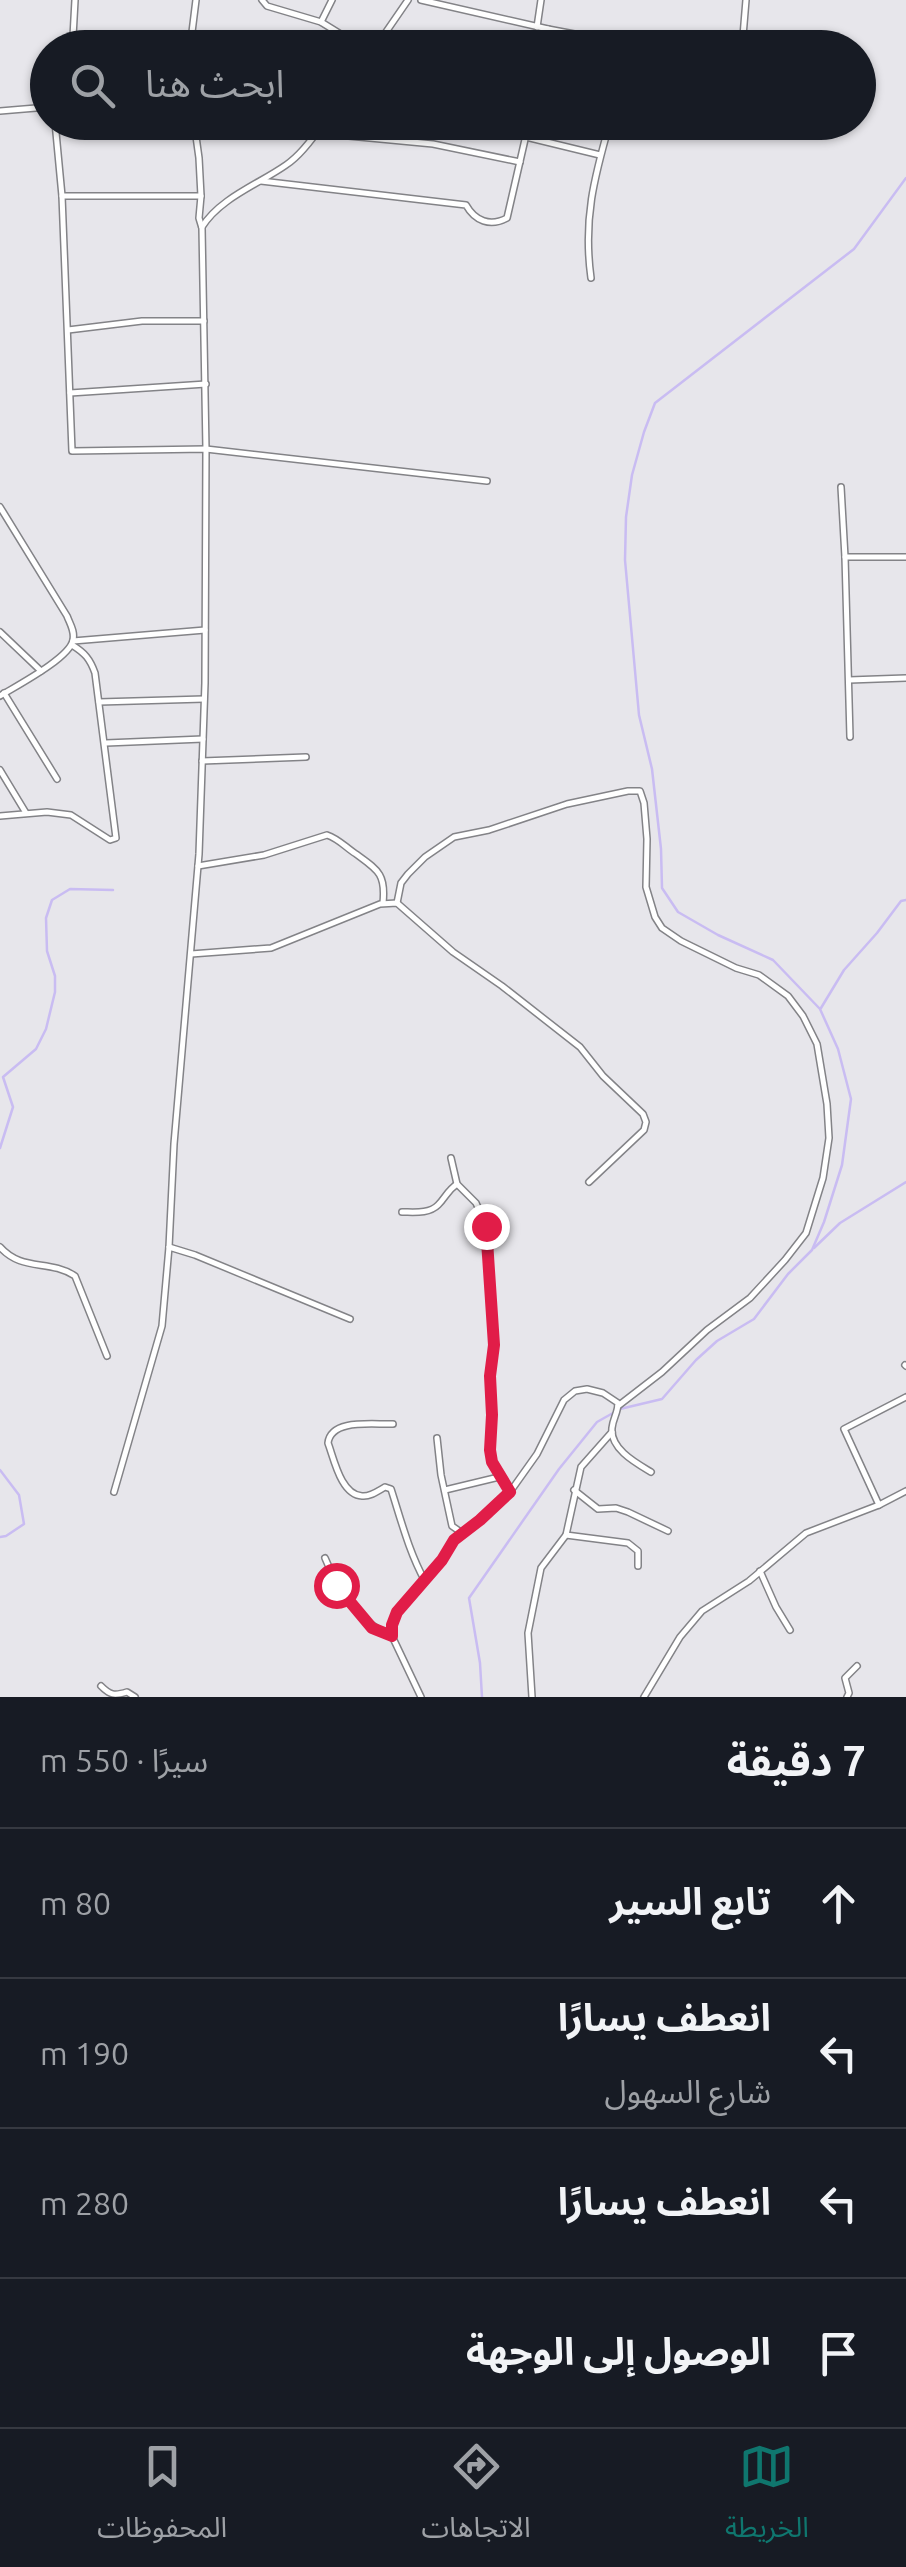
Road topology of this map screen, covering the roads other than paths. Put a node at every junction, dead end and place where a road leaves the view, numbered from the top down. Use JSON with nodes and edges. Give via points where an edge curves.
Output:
{"nodes":[{"id":1,"x":75,"y":0,"type":"edge"},
{"id":2,"x":196,"y":0,"type":"edge"},
{"id":3,"x":262,"y":0,"type":"edge"},
{"id":4,"x":332,"y":0,"type":"edge"},
{"id":5,"x":408,"y":0,"type":"edge"},
{"id":6,"x":421,"y":0,"type":"edge"},
{"id":7,"x":541,"y":0,"type":"edge"},
{"id":8,"x":746,"y":0,"type":"edge"},
{"id":9,"x":321,"y":22,"type":"junction"},
{"id":10,"x":537,"y":27,"type":"junction"},
{"id":11,"x":548,"y":29,"type":"joint"},
{"id":12,"x":73,"y":30,"type":"edge"},
{"id":13,"x":192,"y":30,"type":"edge"},
{"id":14,"x":334,"y":30,"type":"edge"},
{"id":15,"x":387,"y":30,"type":"edge"},
{"id":16,"x":553,"y":30,"type":"edge"},
{"id":17,"x":744,"y":30,"type":"edge"},
{"id":18,"x":30,"y":108,"type":"edge"},
{"id":19,"x":0,"y":111,"type":"edge"},
{"id":20,"x":57,"y":140,"type":"edge"},
{"id":21,"x":196,"y":140,"type":"edge"},
{"id":22,"x":310,"y":140,"type":"edge"},
{"id":23,"x":394,"y":140,"type":"edge"},
{"id":24,"x":526,"y":140,"type":"edge"},
{"id":25,"x":534,"y":140,"type":"edge"},
{"id":26,"x":605,"y":140,"type":"edge"},
{"id":27,"x":600,"y":156,"type":"junction"},
{"id":28,"x":520,"y":162,"type":"junction"},
{"id":29,"x":261,"y":181,"type":"junction"},
{"id":30,"x":62,"y":196,"type":"junction"},
{"id":31,"x":201,"y":196,"type":"junction"},
{"id":32,"x":202,"y":228,"type":"junction"},
{"id":33,"x":592,"y":278,"type":"dead end"},
{"id":34,"x":204,"y":321,"type":"junction"},
{"id":35,"x":68,"y":330,"type":"junction"},
{"id":36,"x":206,"y":384,"type":"junction"},
{"id":37,"x":70,"y":393,"type":"junction"},
{"id":38,"x":206,"y":450,"type":"junction"},
{"id":39,"x":487,"y":480,"type":"dead end"},
{"id":40,"x":840,"y":487,"type":"dead end"},
{"id":41,"x":0,"y":507,"type":"edge"},
{"id":42,"x":845,"y":557,"type":"junction"},
{"id":43,"x":906,"y":557,"type":"edge"},
{"id":44,"x":205,"y":630,"type":"junction"},
{"id":45,"x":0,"y":632,"type":"edge"},
{"id":46,"x":73,"y":643,"type":"junction"},
{"id":47,"x":41,"y":671,"type":"junction"},
{"id":48,"x":906,"y":678,"type":"edge"},
{"id":49,"x":848,"y":680,"type":"junction"},
{"id":50,"x":2,"y":695,"type":"edge"},
{"id":51,"x":204,"y":698,"type":"junction"},
{"id":52,"x":99,"y":702,"type":"junction"},
{"id":53,"x":850,"y":737,"type":"dead end"},
{"id":54,"x":203,"y":739,"type":"junction"},
{"id":55,"x":105,"y":744,"type":"junction"},
{"id":56,"x":306,"y":756,"type":"dead end"},
{"id":57,"x":202,"y":761,"type":"junction"},
{"id":58,"x":0,"y":770,"type":"edge"},
{"id":59,"x":57,"y":779,"type":"dead end"},
{"id":60,"x":26,"y":813,"type":"junction"},
{"id":61,"x":0,"y":816,"type":"edge"},
{"id":62,"x":198,"y":866,"type":"junction"},
{"id":63,"x":397,"y":903,"type":"junction"},
{"id":64,"x":383,"y":904,"type":"junction"},
{"id":65,"x":192,"y":954,"type":"junction"},
{"id":66,"x":451,"y":1158,"type":"dead end"},
{"id":67,"x":588,"y":1182,"type":"dead end"},
{"id":68,"x":457,"y":1184,"type":"junction"},
{"id":69,"x":402,"y":1212,"type":"dead end"},
{"id":70,"x":0,"y":1247,"type":"edge"},
{"id":71,"x":169,"y":1247,"type":"junction"},
{"id":72,"x":350,"y":1319,"type":"dead end"},
{"id":73,"x":107,"y":1356,"type":"dead end"},
{"id":74,"x":906,"y":1397,"type":"edge"},
{"id":75,"x":618,"y":1404,"type":"junction"},
{"id":76,"x":393,"y":1424,"type":"dead end"},
{"id":77,"x":612,"y":1432,"type":"junction"},
{"id":78,"x":437,"y":1438,"type":"dead end"},
{"id":79,"x":651,"y":1472,"type":"dead end"},
{"id":80,"x":499,"y":1477,"type":"junction"},
{"id":81,"x":445,"y":1490,"type":"junction"},
{"id":82,"x":574,"y":1490,"type":"junction"},
{"id":83,"x":906,"y":1491,"type":"edge"},
{"id":84,"x":114,"y":1492,"type":"dead end"},
{"id":85,"x":510,"y":1492,"type":"junction"},
{"id":86,"x":880,"y":1506,"type":"junction"},
{"id":87,"x":668,"y":1530,"type":"dead end"},
{"id":88,"x":462,"y":1533,"type":"junction"},
{"id":89,"x":566,"y":1534,"type":"junction"},
{"id":90,"x":325,"y":1558,"type":"dead end"},
{"id":91,"x":638,"y":1566,"type":"dead end"},
{"id":92,"x":760,"y":1571,"type":"junction"},
{"id":93,"x":425,"y":1581,"type":"junction"},
{"id":94,"x":790,"y":1630,"type":"dead end"},
{"id":95,"x":392,"y":1636,"type":"junction"},
{"id":96,"x":857,"y":1666,"type":"dead end"},
{"id":97,"x":101,"y":1686,"type":"dead end"},
{"id":98,"x":135,"y":1697,"type":"edge"},
{"id":99,"x":421,"y":1697,"type":"edge"},
{"id":100,"x":532,"y":1697,"type":"edge"},
{"id":101,"x":644,"y":1697,"type":"edge"},
{"id":102,"x":847,"y":1697,"type":"edge"}],
"edges":[{"from":1,"to":12,"type":"street"},
{"from":2,"to":13,"type":"street"},
{"from":3,"to":9,"type":"street"},
{"from":4,"to":9,"type":"street"},
{"from":5,"to":15,"type":"street"},
{"from":6,"to":10,"type":"street"},
{"from":7,"to":10,"type":"street"},
{"from":8,"to":17,"type":"street"},
{"from":9,"to":14,"type":"street"},
{"from":10,"to":11,"type":"street"},
{"from":11,"to":16,"type":"street"},
{"from":18,"to":19,"type":"street"},
{"from":20,"to":30,"type":"street"},
{"from":21,"to":31,"type":"street"},
{"from":22,"to":29,"type":"street"},
{"from":23,"to":28,"type":"street"},
{"from":24,"to":28,"type":"street"},
{"from":25,"to":27,"type":"street"},
{"from":26,"to":27,"type":"street"},
{"from":27,"to":33,"type":"street","via":[[588,218]]},
{"from":28,"to":29,"type":"street","via":[[507,218],[498,223],[482,221],[466,206]]},
{"from":29,"to":32,"type":"street","via":[[211,214]]},
{"from":30,"to":31,"type":"street"},
{"from":30,"to":35,"type":"street"},
{"from":31,"to":32,"type":"street"},
{"from":32,"to":34,"type":"street"},
{"from":34,"to":35,"type":"street"},
{"from":34,"to":36,"type":"street"},
{"from":35,"to":37,"type":"street"},
{"from":36,"to":37,"type":"street"},
{"from":36,"to":38,"type":"street"},
{"from":37,"to":38,"type":"street","via":[[72,451]]},
{"from":38,"to":39,"type":"street"},
{"from":38,"to":44,"type":"street"},
{"from":40,"to":42,"type":"street"},
{"from":41,"to":46,"type":"street","via":[[66,616]]},
{"from":42,"to":43,"type":"street"},
{"from":42,"to":49,"type":"street"},
{"from":44,"to":46,"type":"street"},
{"from":44,"to":51,"type":"street"},
{"from":45,"to":47,"type":"street"},
{"from":46,"to":47,"type":"street"},
{"from":46,"to":52,"type":"street","via":[[90,660]]},
{"from":47,"to":50,"type":"street"},
{"from":48,"to":49,"type":"street"},
{"from":49,"to":53,"type":"street"},
{"from":50,"to":59,"type":"street"},
{"from":51,"to":52,"type":"street"},
{"from":51,"to":54,"type":"street"},
{"from":52,"to":55,"type":"street"},
{"from":54,"to":55,"type":"street"},
{"from":54,"to":57,"type":"street"},
{"from":55,"to":60,"type":"street","via":[[116,838],[72,815]]},
{"from":56,"to":57,"type":"street"},
{"from":57,"to":62,"type":"street"},
{"from":58,"to":60,"type":"street"},
{"from":60,"to":61,"type":"street"},
{"from":62,"to":64,"type":"street","via":[[326,835],[373,865],[382,876]]},
{"from":62,"to":65,"type":"street"},
{"from":63,"to":64,"type":"street"},
{"from":63,"to":67,"type":"street","via":[[580,1047],[643,1114],[644,1130]]},
{"from":63,"to":75,"type":"street","via":[[401,883],[454,837],[640,791],[646,887],[662,928],[775,985],[803,1016],[816,1044],[830,1138],[806,1233],[750,1298]]},
{"from":64,"to":65,"type":"street","via":[[270,948]]},
{"from":65,"to":71,"type":"street"},
{"from":66,"to":68,"type":"street"},
{"from":68,"to":69,"type":"street","via":[[428,1211]]},
{"from":68,"to":80,"type":"street","via":[[476,1203],[486,1231],[494,1345],[490,1450]]},
{"from":70,"to":73,"type":"street","via":[[16,1261],[74,1276]]},
{"from":71,"to":72,"type":"street"},
{"from":71,"to":84,"type":"street","via":[[162,1326]]},
{"from":74,"to":86,"type":"street","via":[[844,1430]]},
{"from":75,"to":77,"type":"street"},
{"from":75,"to":85,"type":"street","via":[[587,1389],[575,1391]]},
{"from":76,"to":93,"type":"street","via":[[342,1426],[328,1442],[348,1490],[360,1497],[391,1488]]},
{"from":77,"to":79,"type":"street","via":[[624,1454]]},
{"from":77,"to":82,"type":"street","via":[[581,1466]]},
{"from":78,"to":81,"type":"street"},
{"from":80,"to":81,"type":"street"},
{"from":80,"to":85,"type":"street"},
{"from":81,"to":88,"type":"street","via":[[452,1526]]},
{"from":82,"to":87,"type":"street","via":[[598,1509],[616,1508]]},
{"from":82,"to":89,"type":"street"},
{"from":83,"to":86,"type":"street"},
{"from":85,"to":88,"type":"street"},
{"from":86,"to":92,"type":"street","via":[[806,1533]]},
{"from":88,"to":93,"type":"street"},
{"from":89,"to":91,"type":"street","via":[[628,1543],[638,1551]]},
{"from":89,"to":100,"type":"street","via":[[541,1568],[535,1595],[528,1633]]},
{"from":90,"to":95,"type":"street","via":[[357,1613]]},
{"from":92,"to":94,"type":"street"},
{"from":92,"to":101,"type":"street","via":[[702,1611]]},
{"from":93,"to":95,"type":"street","via":[[397,1612]]},
{"from":95,"to":99,"type":"street"},
{"from":96,"to":102,"type":"street","via":[[845,1678]]},
{"from":97,"to":98,"type":"street","via":[[109,1694]]}]}
